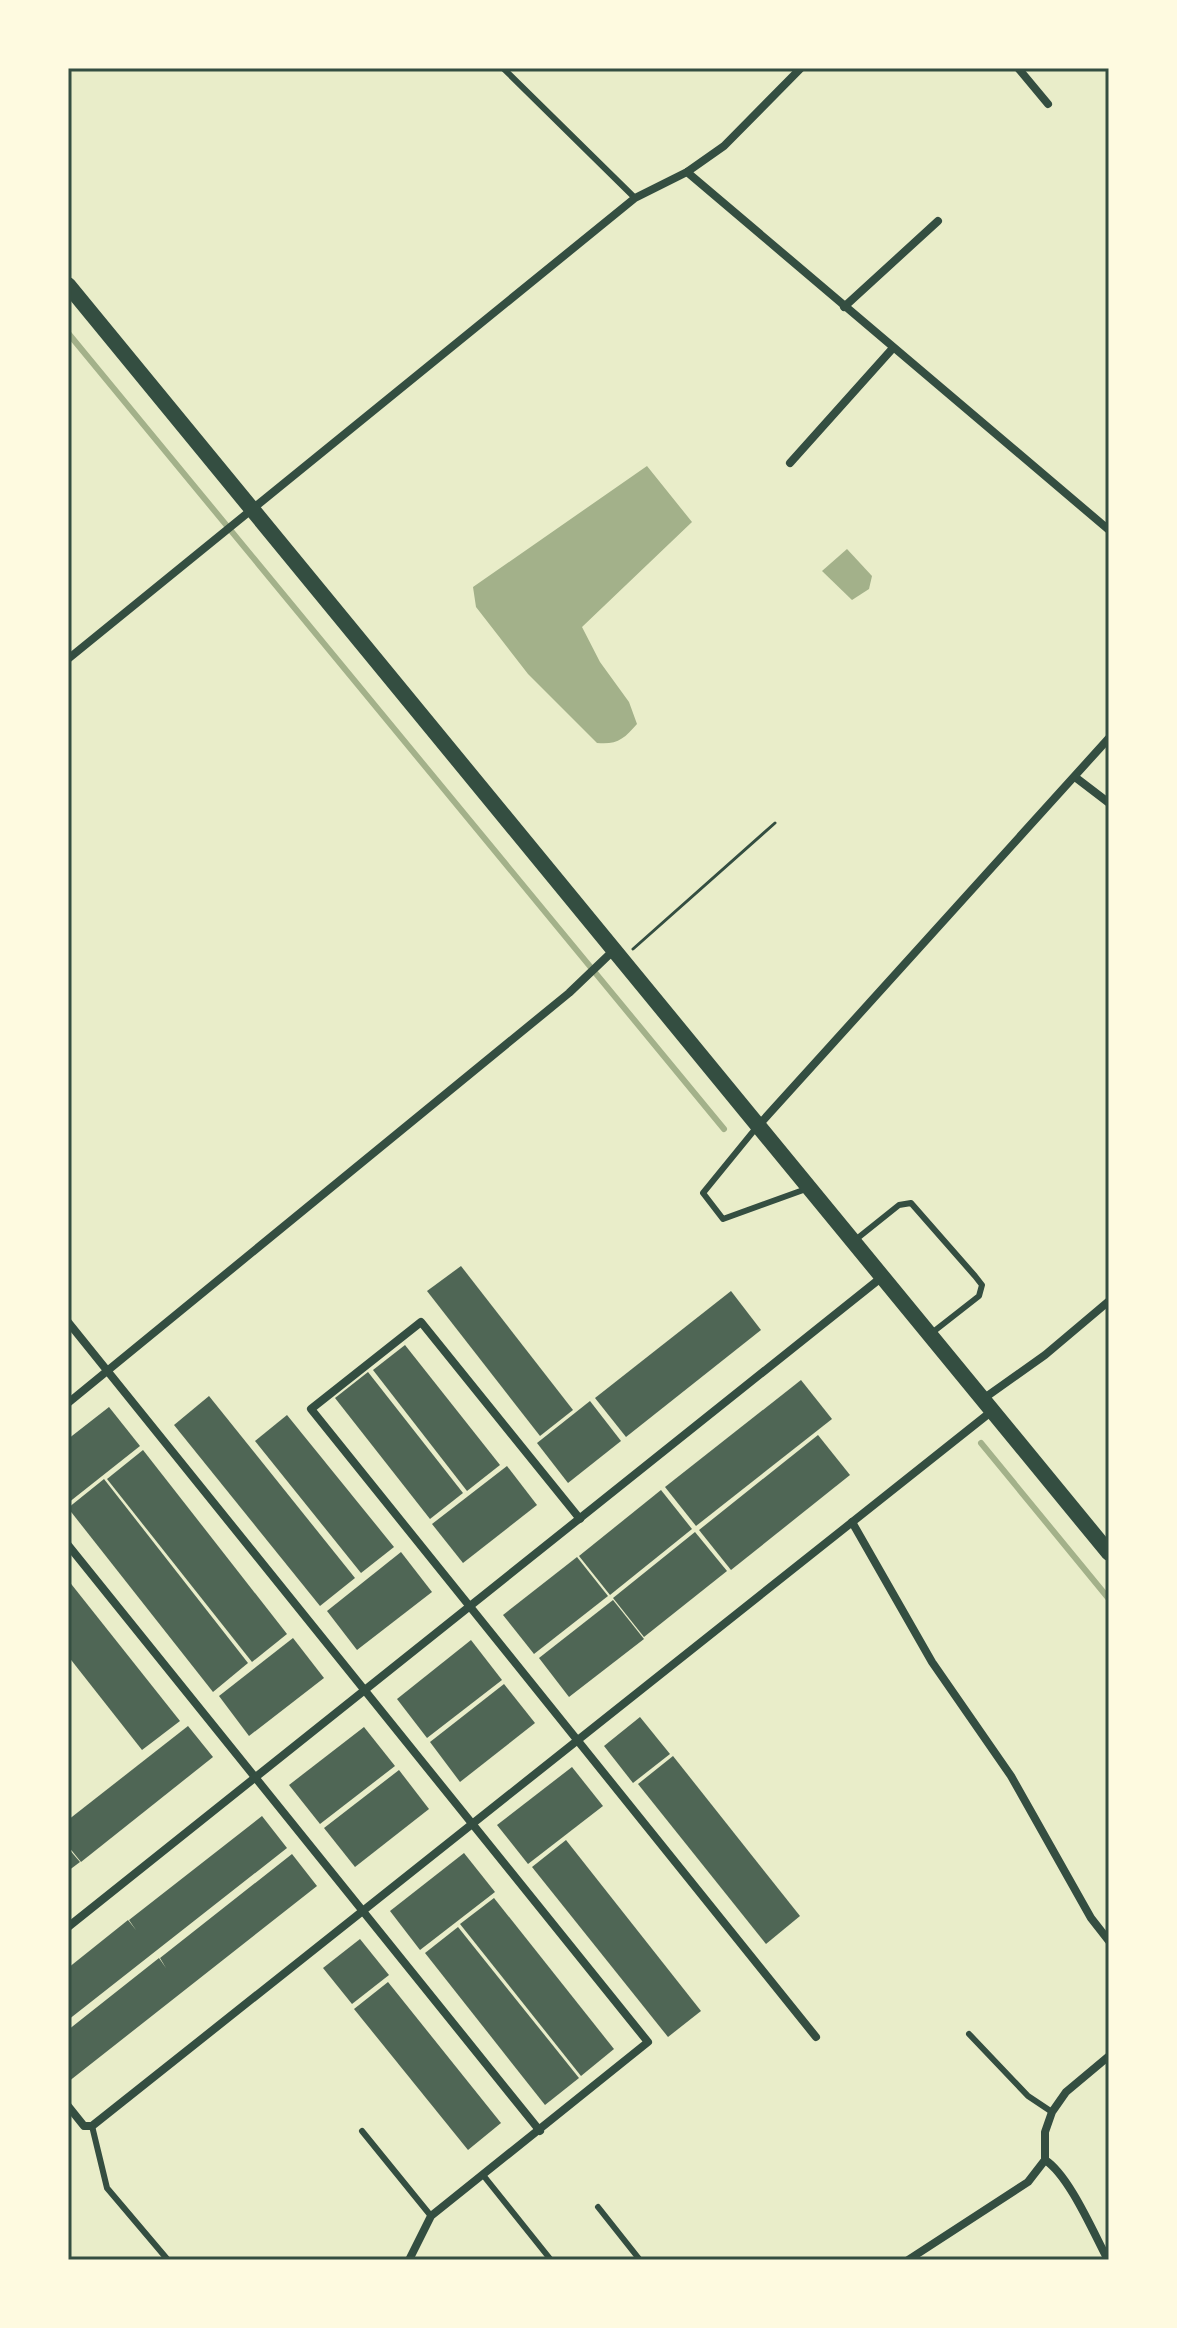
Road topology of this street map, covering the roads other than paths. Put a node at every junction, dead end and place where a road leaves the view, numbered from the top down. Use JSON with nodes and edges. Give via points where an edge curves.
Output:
{"nodes":[{"id":1,"x":503,"y":68,"type":"edge"},
{"id":2,"x":801,"y":68,"type":"edge"},
{"id":3,"x":1018,"y":68,"type":"edge"},
{"id":4,"x":1048,"y":104,"type":"dead end"},
{"id":5,"x":687,"y":172,"type":"junction"},
{"id":6,"x":635,"y":198,"type":"junction"},
{"id":7,"x":938,"y":221,"type":"dead end"},
{"id":8,"x":68,"y":285,"type":"edge"},
{"id":9,"x":844,"y":307,"type":"junction"},
{"id":10,"x":893,"y":348,"type":"junction"},
{"id":11,"x":790,"y":463,"type":"dead end"},
{"id":12,"x":252,"y":509,"type":"junction"},
{"id":13,"x":1109,"y":530,"type":"edge"},
{"id":14,"x":68,"y":659,"type":"edge"},
{"id":15,"x":1109,"y":738,"type":"edge"},
{"id":16,"x":1075,"y":777,"type":"junction"},
{"id":17,"x":1109,"y":803,"type":"edge"},
{"id":18,"x":618,"y":955,"type":"junction"},
{"id":19,"x":758,"y":1126,"type":"junction"},
{"id":20,"x":809,"y":1188,"type":"junction"},
{"id":21,"x":853,"y":1241,"type":"junction"},
{"id":22,"x":882,"y":1276,"type":"junction"},
{"id":23,"x":1109,"y":1301,"type":"edge"},
{"id":24,"x":68,"y":1322,"type":"edge"},
{"id":25,"x":930,"y":1335,"type":"junction"},
{"id":26,"x":108,"y":1370,"type":"junction"},
{"id":27,"x":68,"y":1403,"type":"edge"},
{"id":28,"x":988,"y":1405,"type":"junction"},
{"id":29,"x":580,"y":1519,"type":"junction"},
{"id":30,"x":852,"y":1522,"type":"junction"},
{"id":31,"x":68,"y":1545,"type":"edge"},
{"id":32,"x":1109,"y":1553,"type":"edge"},
{"id":33,"x":470,"y":1607,"type":"junction"},
{"id":34,"x":366,"y":1690,"type":"junction"},
{"id":35,"x":577,"y":1740,"type":"junction"},
{"id":36,"x":256,"y":1778,"type":"junction"},
{"id":37,"x":473,"y":1823,"type":"junction"},
{"id":38,"x":363,"y":1911,"type":"junction"},
{"id":39,"x":68,"y":1927,"type":"edge"},
{"id":40,"x":1109,"y":1941,"type":"edge"},
{"id":41,"x":969,"y":2034,"type":"dead end"},
{"id":42,"x":816,"y":2037,"type":"dead end"},
{"id":43,"x":1109,"y":2056,"type":"edge"},
{"id":44,"x":68,"y":2106,"type":"edge"},
{"id":45,"x":1052,"y":2112,"type":"junction"},
{"id":46,"x":92,"y":2126,"type":"junction"},
{"id":47,"x":362,"y":2131,"type":"dead end"},
{"id":48,"x":540,"y":2131,"type":"junction"},
{"id":49,"x":1045,"y":2160,"type":"junction"},
{"id":50,"x":483,"y":2175,"type":"junction"},
{"id":51,"x":598,"y":2207,"type":"dead end"},
{"id":52,"x":431,"y":2216,"type":"junction"},
{"id":53,"x":168,"y":2260,"type":"edge"},
{"id":54,"x":409,"y":2260,"type":"edge"},
{"id":55,"x":551,"y":2260,"type":"edge"},
{"id":56,"x":640,"y":2260,"type":"edge"},
{"id":57,"x":908,"y":2260,"type":"edge"},
{"id":58,"x":1108,"y":2260,"type":"edge"}],
"edges":[{"from":1,"to":6,"type":"lane"},
{"from":2,"to":5,"type":"street","via":[[724,146]]},
{"from":3,"to":4,"type":"street"},
{"from":5,"to":6,"type":"street"},
{"from":5,"to":9,"type":"street"},
{"from":6,"to":12,"type":"street"},
{"from":7,"to":9,"type":"street"},
{"from":8,"to":12,"type":"main road"},
{"from":9,"to":10,"type":"street"},
{"from":10,"to":11,"type":"street"},
{"from":10,"to":13,"type":"street"},
{"from":12,"to":14,"type":"street"},
{"from":12,"to":18,"type":"main road"},
{"from":15,"to":16,"type":"street"},
{"from":16,"to":17,"type":"street"},
{"from":16,"to":19,"type":"street"},
{"from":18,"to":19,"type":"main road"},
{"from":18,"to":26,"type":"street"},
{"from":19,"to":20,"type":"main road"},
{"from":19,"to":20,"type":"lane","via":[[703,1193],[723,1219]]},
{"from":20,"to":21,"type":"main road"},
{"from":21,"to":22,"type":"main road"},
{"from":21,"to":25,"type":"lane","via":[[899,1205],[911,1203],[975,1276],[982,1285],[979,1296]]},
{"from":22,"to":25,"type":"main road"},
{"from":22,"to":29,"type":"street"},
{"from":23,"to":28,"type":"street"},
{"from":24,"to":26,"type":"street"},
{"from":25,"to":28,"type":"main road"},
{"from":26,"to":27,"type":"street"},
{"from":26,"to":34,"type":"street"},
{"from":28,"to":30,"type":"street"},
{"from":28,"to":32,"type":"main road"},
{"from":29,"to":33,"type":"street"},
{"from":29,"to":33,"type":"street","via":[[421,1322],[311,1409]]},
{"from":30,"to":35,"type":"street"},
{"from":30,"to":40,"type":"street","via":[[932,1662],[1011,1776]]},
{"from":31,"to":36,"type":"street"},
{"from":33,"to":34,"type":"street"},
{"from":33,"to":35,"type":"street"},
{"from":34,"to":36,"type":"street"},
{"from":34,"to":37,"type":"street"},
{"from":35,"to":37,"type":"street"},
{"from":35,"to":42,"type":"street"},
{"from":36,"to":38,"type":"street"},
{"from":36,"to":39,"type":"street"},
{"from":37,"to":38,"type":"street"},
{"from":37,"to":48,"type":"street","via":[[648,2042]]},
{"from":38,"to":46,"type":"street"},
{"from":38,"to":48,"type":"street"},
{"from":41,"to":45,"type":"lane","via":[[1028,2096]]},
{"from":43,"to":45,"type":"street","via":[[1066,2092]]},
{"from":44,"to":46,"type":"street","via":[[84,2126]]},
{"from":45,"to":49,"type":"street","via":[[1045,2132]]},
{"from":46,"to":53,"type":"lane","via":[[107,2188]]},
{"from":47,"to":52,"type":"lane"},
{"from":48,"to":50,"type":"street"},
{"from":49,"to":57,"type":"street","via":[[1028,2182]]},
{"from":49,"to":58,"type":"street","via":[[1065,2181]]},
{"from":50,"to":52,"type":"street"},
{"from":50,"to":55,"type":"lane"},
{"from":51,"to":56,"type":"lane"},
{"from":52,"to":54,"type":"street"}]}
